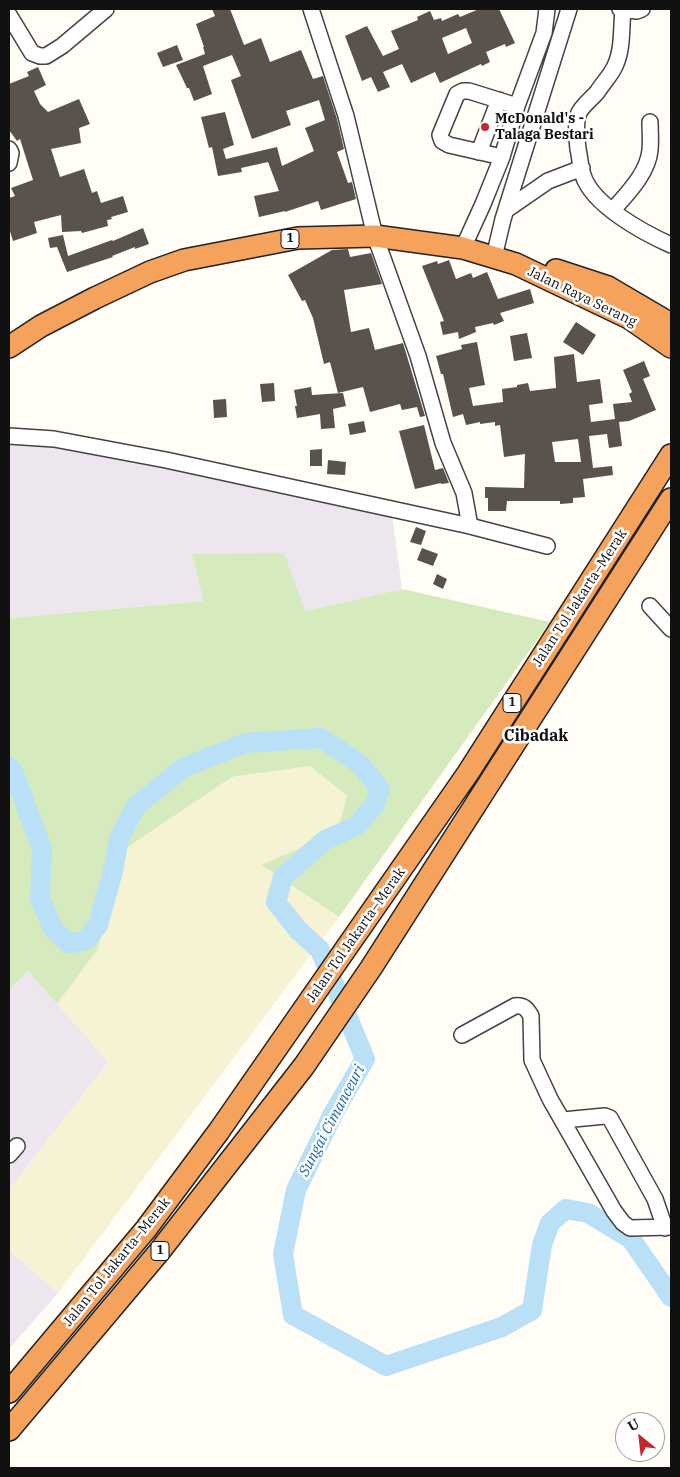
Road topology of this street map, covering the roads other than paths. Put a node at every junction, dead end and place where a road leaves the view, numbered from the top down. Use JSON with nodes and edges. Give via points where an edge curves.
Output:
{"nodes":[{"id":1,"x":106,"y":9,"type":"edge"},
{"id":2,"x":311,"y":9,"type":"edge"},
{"id":3,"x":548,"y":9,"type":"edge"},
{"id":4,"x":569,"y":9,"type":"edge"},
{"id":5,"x":622,"y":9,"type":"edge"},
{"id":6,"x":642,"y":9,"type":"edge"},
{"id":7,"x":9,"y":16,"type":"edge"},
{"id":8,"x":499,"y":100,"type":"junction"},
{"id":9,"x":517,"y":106,"type":"junction"},
{"id":10,"x":650,"y":122,"type":"dead end"},
{"id":11,"x":9,"y":149,"type":"edge"},
{"id":12,"x":480,"y":152,"type":"junction"},
{"id":13,"x":502,"y":157,"type":"junction"},
{"id":14,"x":9,"y":164,"type":"edge"},
{"id":15,"x":582,"y":168,"type":"junction"},
{"id":16,"x":489,"y":189,"type":"junction"},
{"id":17,"x":509,"y":203,"type":"junction"},
{"id":18,"x":613,"y":210,"type":"junction"},
{"id":19,"x":375,"y":236,"type":"junction"},
{"id":20,"x":671,"y":244,"type":"edge"},
{"id":21,"x":462,"y":248,"type":"junction"},
{"id":22,"x":494,"y":258,"type":"junction"},
{"id":23,"x":516,"y":264,"type":"junction"},
{"id":24,"x":73,"y":309,"type":"junction"},
{"id":25,"x":671,"y":324,"type":"edge"},
{"id":26,"x":9,"y":347,"type":"edge"},
{"id":27,"x":671,"y":347,"type":"edge"},
{"id":28,"x":9,"y":360,"type":"edge"},
{"id":29,"x":9,"y":436,"type":"edge"},
{"id":30,"x":671,"y":455,"type":"edge"},
{"id":31,"x":671,"y":499,"type":"edge"},
{"id":32,"x":470,"y":526,"type":"junction"},
{"id":33,"x":547,"y":546,"type":"dead end"},
{"id":34,"x":650,"y":606,"type":"dead end"},
{"id":35,"x":671,"y":629,"type":"edge"},
{"id":36,"x":462,"y":1035,"type":"dead end"},
{"id":37,"x":563,"y":1120,"type":"junction"},
{"id":38,"x":668,"y":1228,"type":"edge"},
{"id":39,"x":9,"y":1392,"type":"edge"},
{"id":40,"x":9,"y":1430,"type":"edge"}],
"edges":[{"from":1,"to":7,"type":"street","via":[[46,56],[32,53]]},
{"from":2,"to":19,"type":"street","via":[[346,116]]},
{"from":3,"to":9,"type":"street","via":[[544,33]]},
{"from":4,"to":17,"type":"street"},
{"from":5,"to":6,"type":"street"},
{"from":5,"to":15,"type":"street","via":[[620,51],[614,68],[578,113],[577,138]]},
{"from":8,"to":9,"type":"street"},
{"from":8,"to":12,"type":"street"},
{"from":8,"to":12,"type":"street","via":[[469,90],[459,93],[440,135],[442,141],[449,145]]},
{"from":9,"to":13,"type":"street"},
{"from":10,"to":18,"type":"street","via":[[650,152],[644,168]]},
{"from":11,"to":14,"type":"street"},
{"from":12,"to":13,"type":"street"},
{"from":13,"to":16,"type":"street"},
{"from":15,"to":17,"type":"street","via":[[548,181]]},
{"from":15,"to":18,"type":"street","via":[[591,189]]},
{"from":16,"to":17,"type":"street"},
{"from":16,"to":21,"type":"street"},
{"from":17,"to":22,"type":"street"},
{"from":18,"to":20,"type":"street","via":[[627,222]]},
{"from":19,"to":21,"type":"highway","name":"Jalan Raya Serang","number":"1"},
{"from":19,"to":24,"type":"highway","name":"Jalan Raya Serang","number":"1","via":[[298,238],[184,260],[150,272]]},
{"from":19,"to":32,"type":"street","via":[[418,356],[443,443],[464,493]]},
{"from":21,"to":22,"type":"highway","name":"Jalan Raya Serang","number":"1"},
{"from":22,"to":23,"type":"highway","name":"Jalan Raya Serang","number":"1"},
{"from":23,"to":25,"type":"highway","name":"Jalan Raya Serang","number":"1","via":[[546,266],[608,287]]},
{"from":23,"to":27,"type":"highway","name":"Jalan Raya Serang","number":"1","via":[[629,318]]},
{"from":24,"to":26,"type":"highway","name":"Jalan Raya Serang","number":"1"},
{"from":24,"to":28,"type":"highway","name":"Jalan Raya Serang","number":"1","via":[[52,329]]},
{"from":29,"to":32,"type":"street","via":[[54,439],[166,460]]},
{"from":30,"to":39,"type":"highway","name":"Jalan Tol Jakarta–Merak","number":"1","via":[[468,774],[348,948],[146,1229]]},
{"from":31,"to":40,"type":"highway","name":"Jalan Tol Jakarta–Merak","number":"1","via":[[371,968],[304,1066],[159,1252]]},
{"from":32,"to":33,"type":"street"},
{"from":34,"to":35,"type":"street"},
{"from":36,"to":37,"type":"street","via":[[515,1006],[524,1007],[531,1016],[532,1060]]},
{"from":37,"to":38,"type":"street","via":[[623,1223],[630,1228]]},
{"from":37,"to":38,"type":"street","via":[[610,1118]]}]}
